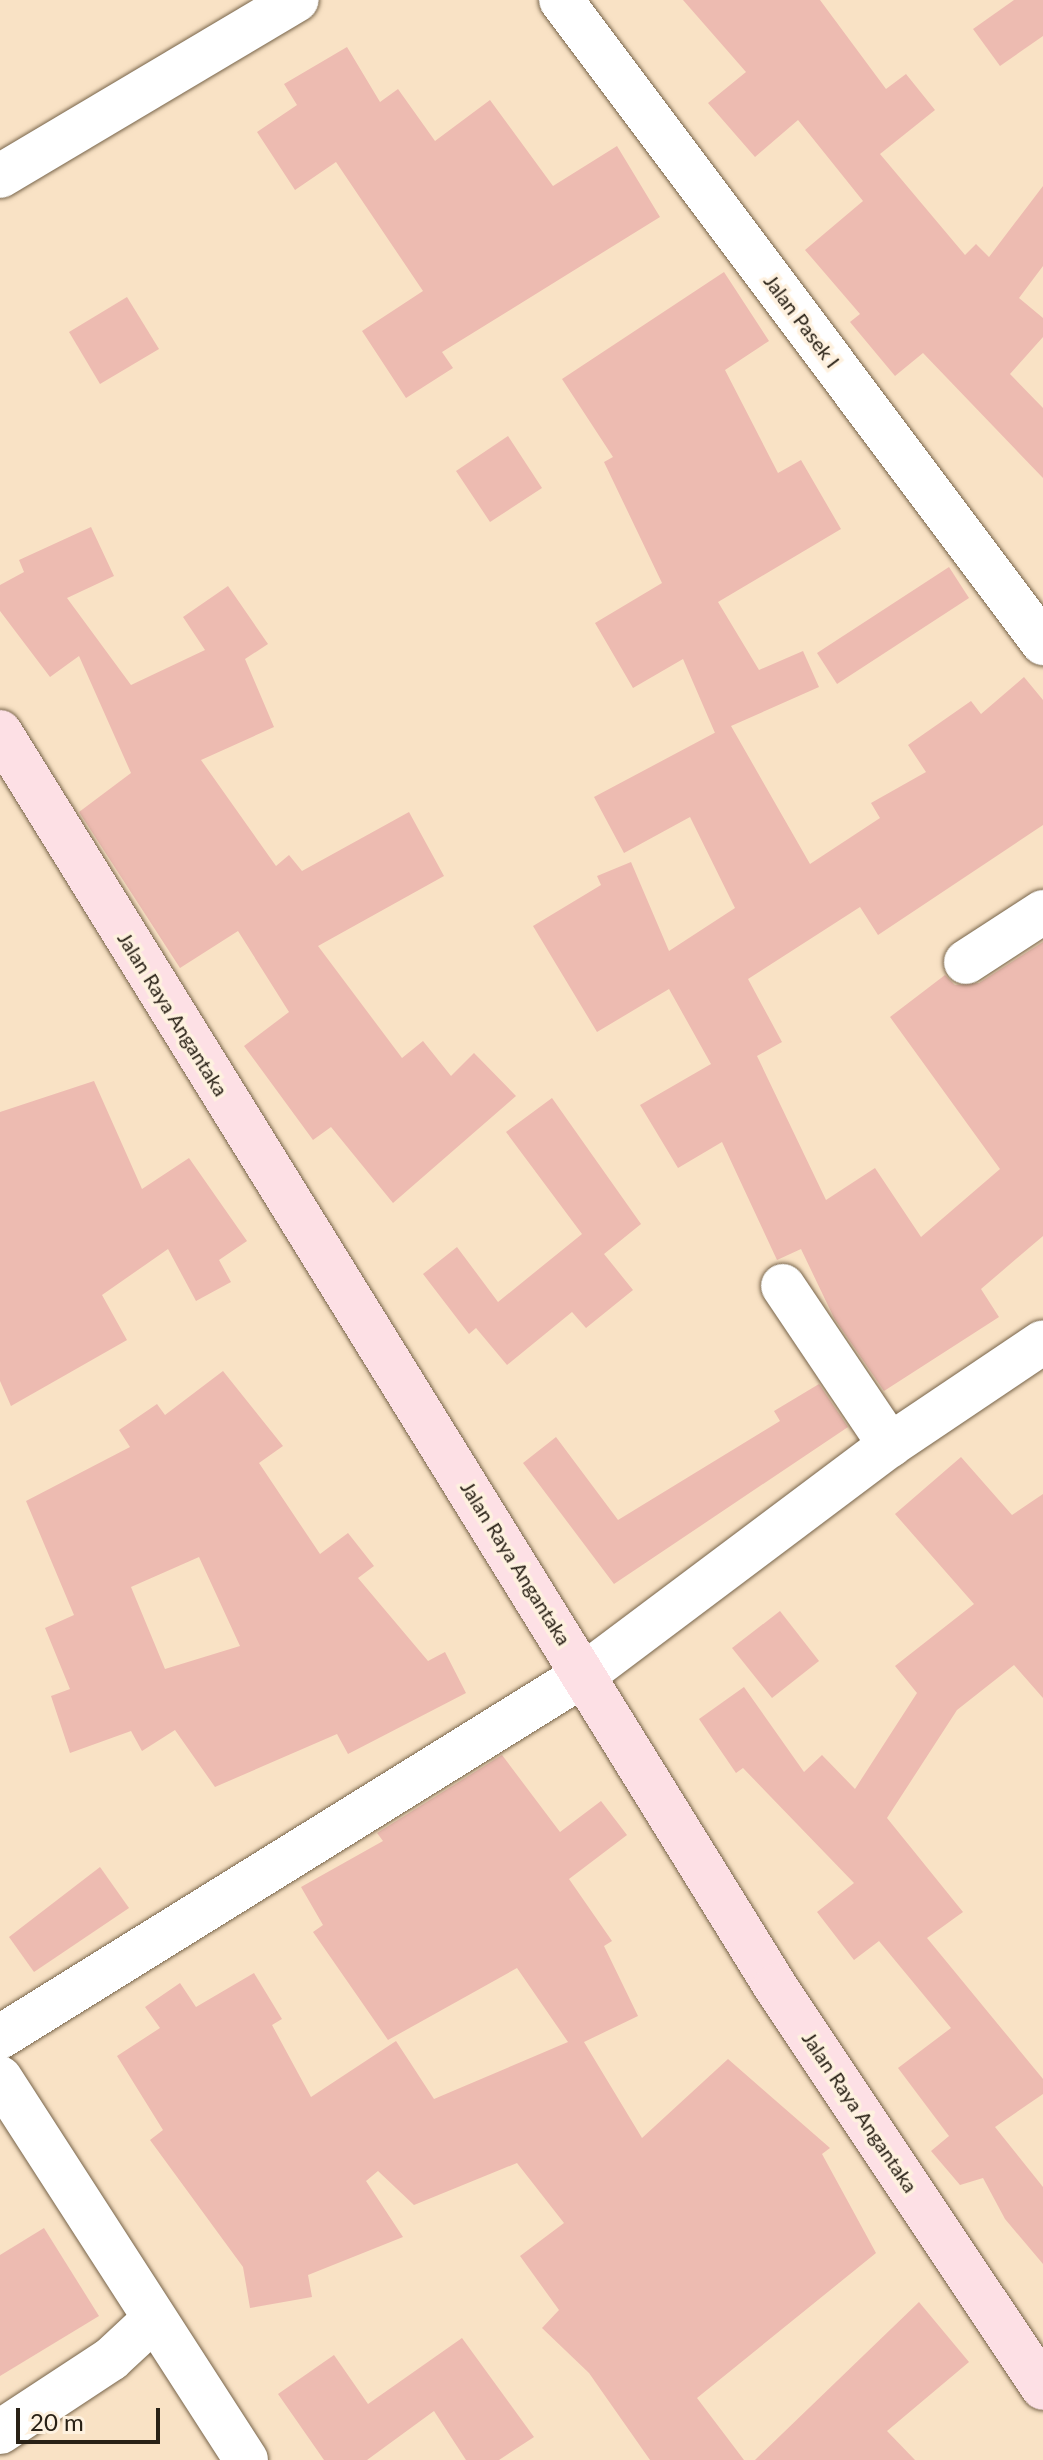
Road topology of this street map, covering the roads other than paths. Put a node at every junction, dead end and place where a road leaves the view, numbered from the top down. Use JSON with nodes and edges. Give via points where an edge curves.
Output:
{"nodes":[{"id":1,"x":297,"y":0,"type":"edge"},
{"id":2,"x":561,"y":0,"type":"edge"},
{"id":3,"x":0,"y":176,"type":"edge"},
{"id":4,"x":1043,"y":643,"type":"edge"},
{"id":5,"x":0,"y":732,"type":"edge"},
{"id":6,"x":1043,"y":912,"type":"edge"},
{"id":7,"x":966,"y":962,"type":"dead end"},
{"id":8,"x":783,"y":1286,"type":"dead end"},
{"id":9,"x":1043,"y":1342,"type":"edge"},
{"id":10,"x":890,"y":1445,"type":"junction"},
{"id":11,"x":585,"y":1674,"type":"junction"},
{"id":12,"x":0,"y":2037,"type":"edge"},
{"id":13,"x":0,"y":2078,"type":"edge"},
{"id":14,"x":154,"y":2319,"type":"junction"},
{"id":15,"x":1043,"y":2388,"type":"edge"},
{"id":16,"x":0,"y":2432,"type":"edge"},
{"id":17,"x":246,"y":2460,"type":"edge"}],
"edges":[{"from":1,"to":3,"type":"street"},
{"from":2,"to":4,"type":"street","name":"Jalan Pasek I"},
{"from":5,"to":11,"type":"main road","name":"Jalan Raya Angantaka"},
{"from":6,"to":7,"type":"street"},
{"from":8,"to":10,"type":"street"},
{"from":9,"to":10,"type":"street"},
{"from":10,"to":11,"type":"street"},
{"from":11,"to":12,"type":"street"},
{"from":11,"to":15,"type":"main road","name":"Jalan Raya Angantaka","via":[[775,1986]]},
{"from":13,"to":14,"type":"street"},
{"from":14,"to":16,"type":"street","via":[[111,2359]]},
{"from":14,"to":17,"type":"street"}]}
